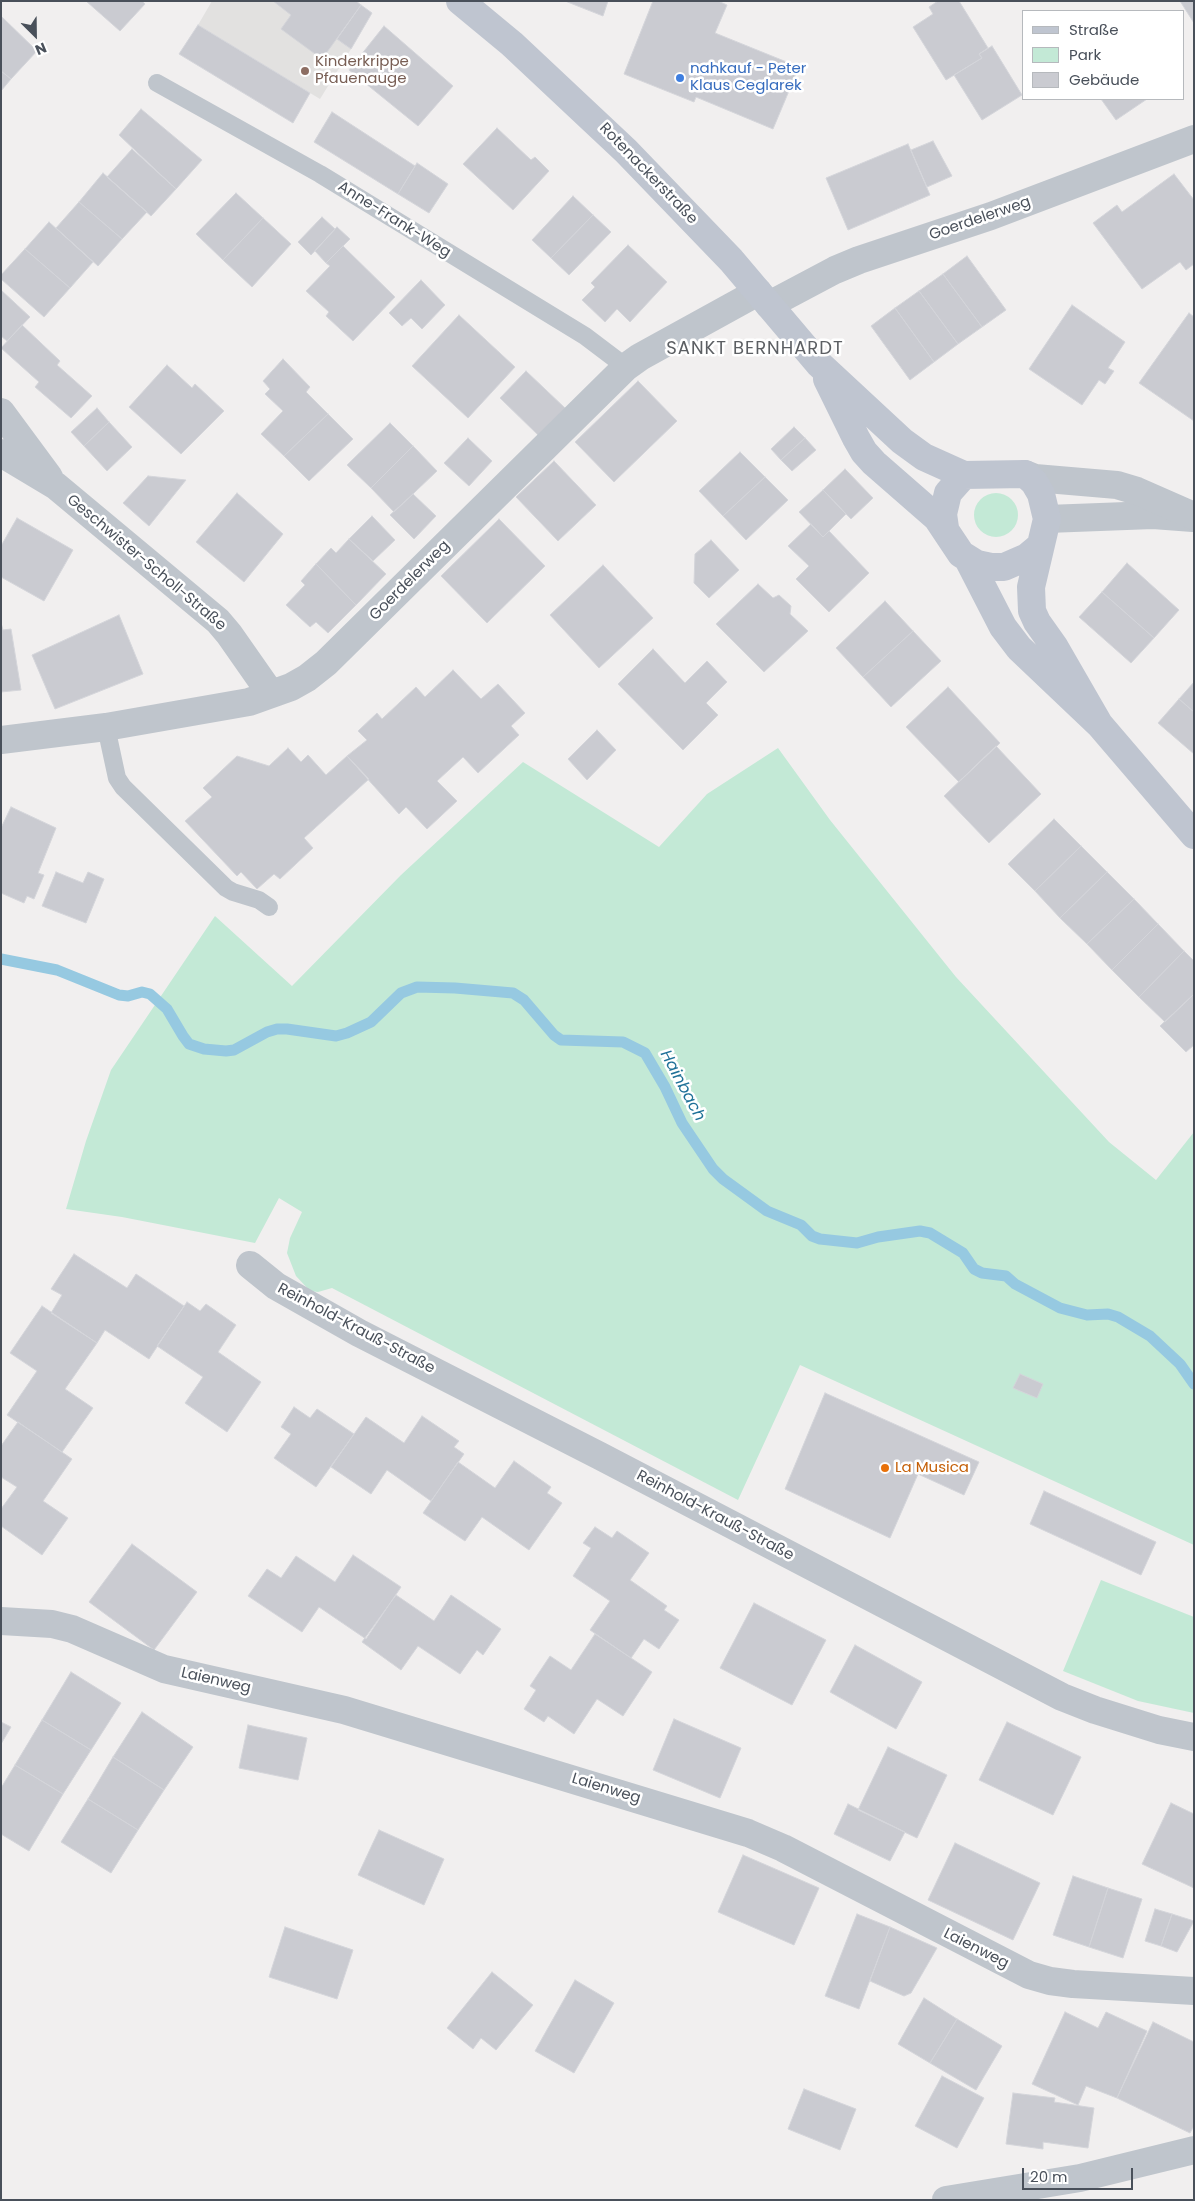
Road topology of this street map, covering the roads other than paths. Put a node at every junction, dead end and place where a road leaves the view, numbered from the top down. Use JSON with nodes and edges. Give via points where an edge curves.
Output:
{"nodes":[{"id":1,"x":460,"y":1,"type":"edge"},
{"id":2,"x":157,"y":83,"type":"dead end"},
{"id":3,"x":1194,"y":139,"type":"edge"},
{"id":4,"x":763,"y":299,"type":"junction"},
{"id":5,"x":819,"y":364,"type":"junction"},
{"id":6,"x":626,"y":367,"type":"junction"},
{"id":7,"x":1,"y":412,"type":"edge"},
{"id":8,"x":1,"y":453,"type":"edge"},
{"id":9,"x":1025,"y":474,"type":"junction"},
{"id":10,"x":964,"y":475,"type":"junction"},
{"id":11,"x":56,"y":486,"type":"junction"},
{"id":12,"x":1194,"y":517,"type":"edge"},
{"id":13,"x":1047,"y":519,"type":"junction"},
{"id":14,"x":945,"y":528,"type":"junction"},
{"id":15,"x":1039,"y":547,"type":"junction"},
{"id":16,"x":968,"y":559,"type":"junction"},
{"id":17,"x":271,"y":694,"type":"junction"},
{"id":18,"x":1099,"y":724,"type":"junction"},
{"id":19,"x":106,"y":727,"type":"junction"},
{"id":20,"x":1,"y":740,"type":"edge"},
{"id":21,"x":1194,"y":835,"type":"edge"},
{"id":22,"x":269,"y":908,"type":"dead end"},
{"id":23,"x":250,"y":1265,"type":"dead end"},
{"id":24,"x":1,"y":1621,"type":"edge"},
{"id":25,"x":1194,"y":1737,"type":"edge"},
{"id":26,"x":1194,"y":1991,"type":"edge"},
{"id":27,"x":1194,"y":2150,"type":"edge"},
{"id":28,"x":946,"y":2200,"type":"edge"}],
"edges":[{"from":1,"to":4,"type":"main road","name":"Rotenackerstraße","via":[[620,144],[710,237]]},
{"from":2,"to":6,"type":"lane","name":"Anne-Frank-Weg","via":[[320,174],[584,336]]},
{"from":3,"to":4,"type":"street","name":"Goerdelerweg","via":[[1018,206],[859,260]]},
{"from":4,"to":5,"type":"main road","name":"Rotenackerstraße"},
{"from":4,"to":6,"type":"street","name":"Goerdelerweg","via":[[640,357]]},
{"from":5,"to":10,"type":"main road","name":"Rotenackerstraße","via":[[902,441],[924,457]]},
{"from":5,"to":14,"type":"main road","name":"Rotenackerstraße","via":[[864,452]]},
{"from":6,"to":17,"type":"street","name":"Goerdelerweg","via":[[326,663],[307,678]]},
{"from":7,"to":11,"type":"street"},
{"from":8,"to":11,"type":"street","name":"Geschwister-Scholl-Straße"},
{"from":9,"to":10,"type":"main road","name":"Rotenackerstraße"},
{"from":9,"to":12,"type":"street","via":[[1035,478],[1117,485],[1137,490]]},
{"from":9,"to":13,"type":"main road","name":"Rotenackerstraße","via":[[1042,494]]},
{"from":10,"to":14,"type":"main road","via":[[948,493],[943,514]]},
{"from":11,"to":17,"type":"street","name":"Geschwister-Scholl-Straße","via":[[218,622]]},
{"from":12,"to":13,"type":"street","via":[[1153,515]]},
{"from":13,"to":15,"type":"main road","name":"Rotenackerstraße"},
{"from":14,"to":16,"type":"main road","name":"Rotenackerstraße","via":[[955,547]]},
{"from":15,"to":16,"type":"main road","via":[[1027,557],[1004,567],[984,566]]},
{"from":15,"to":18,"type":"main road","name":"Rotenackerstraße","via":[[1031,587],[1032,611]]},
{"from":16,"to":18,"type":"main road","name":"Rotenackerstraße","via":[[1003,627],[1019,648]]},
{"from":17,"to":19,"type":"street","name":"Goerdelerweg","via":[[249,702]]},
{"from":18,"to":21,"type":"main road","name":"Rotenackerstraße"},
{"from":19,"to":20,"type":"street","name":"Goerdelerweg"},
{"from":19,"to":22,"type":"lane","via":[[117,778],[123,787],[226,888],[259,900]]},
{"from":23,"to":25,"type":"street","name":"Reinhold-Krauß-Straße","via":[[276,1286],[359,1333],[1062,1696],[1159,1730]]},
{"from":24,"to":26,"type":"street","name":"Laienweg","via":[[52,1624],[72,1629],[164,1669],[344,1710],[748,1833],[1029,1975],[1073,1984]]},
{"from":27,"to":28,"type":"street","via":[[1080,2178]]}]}
